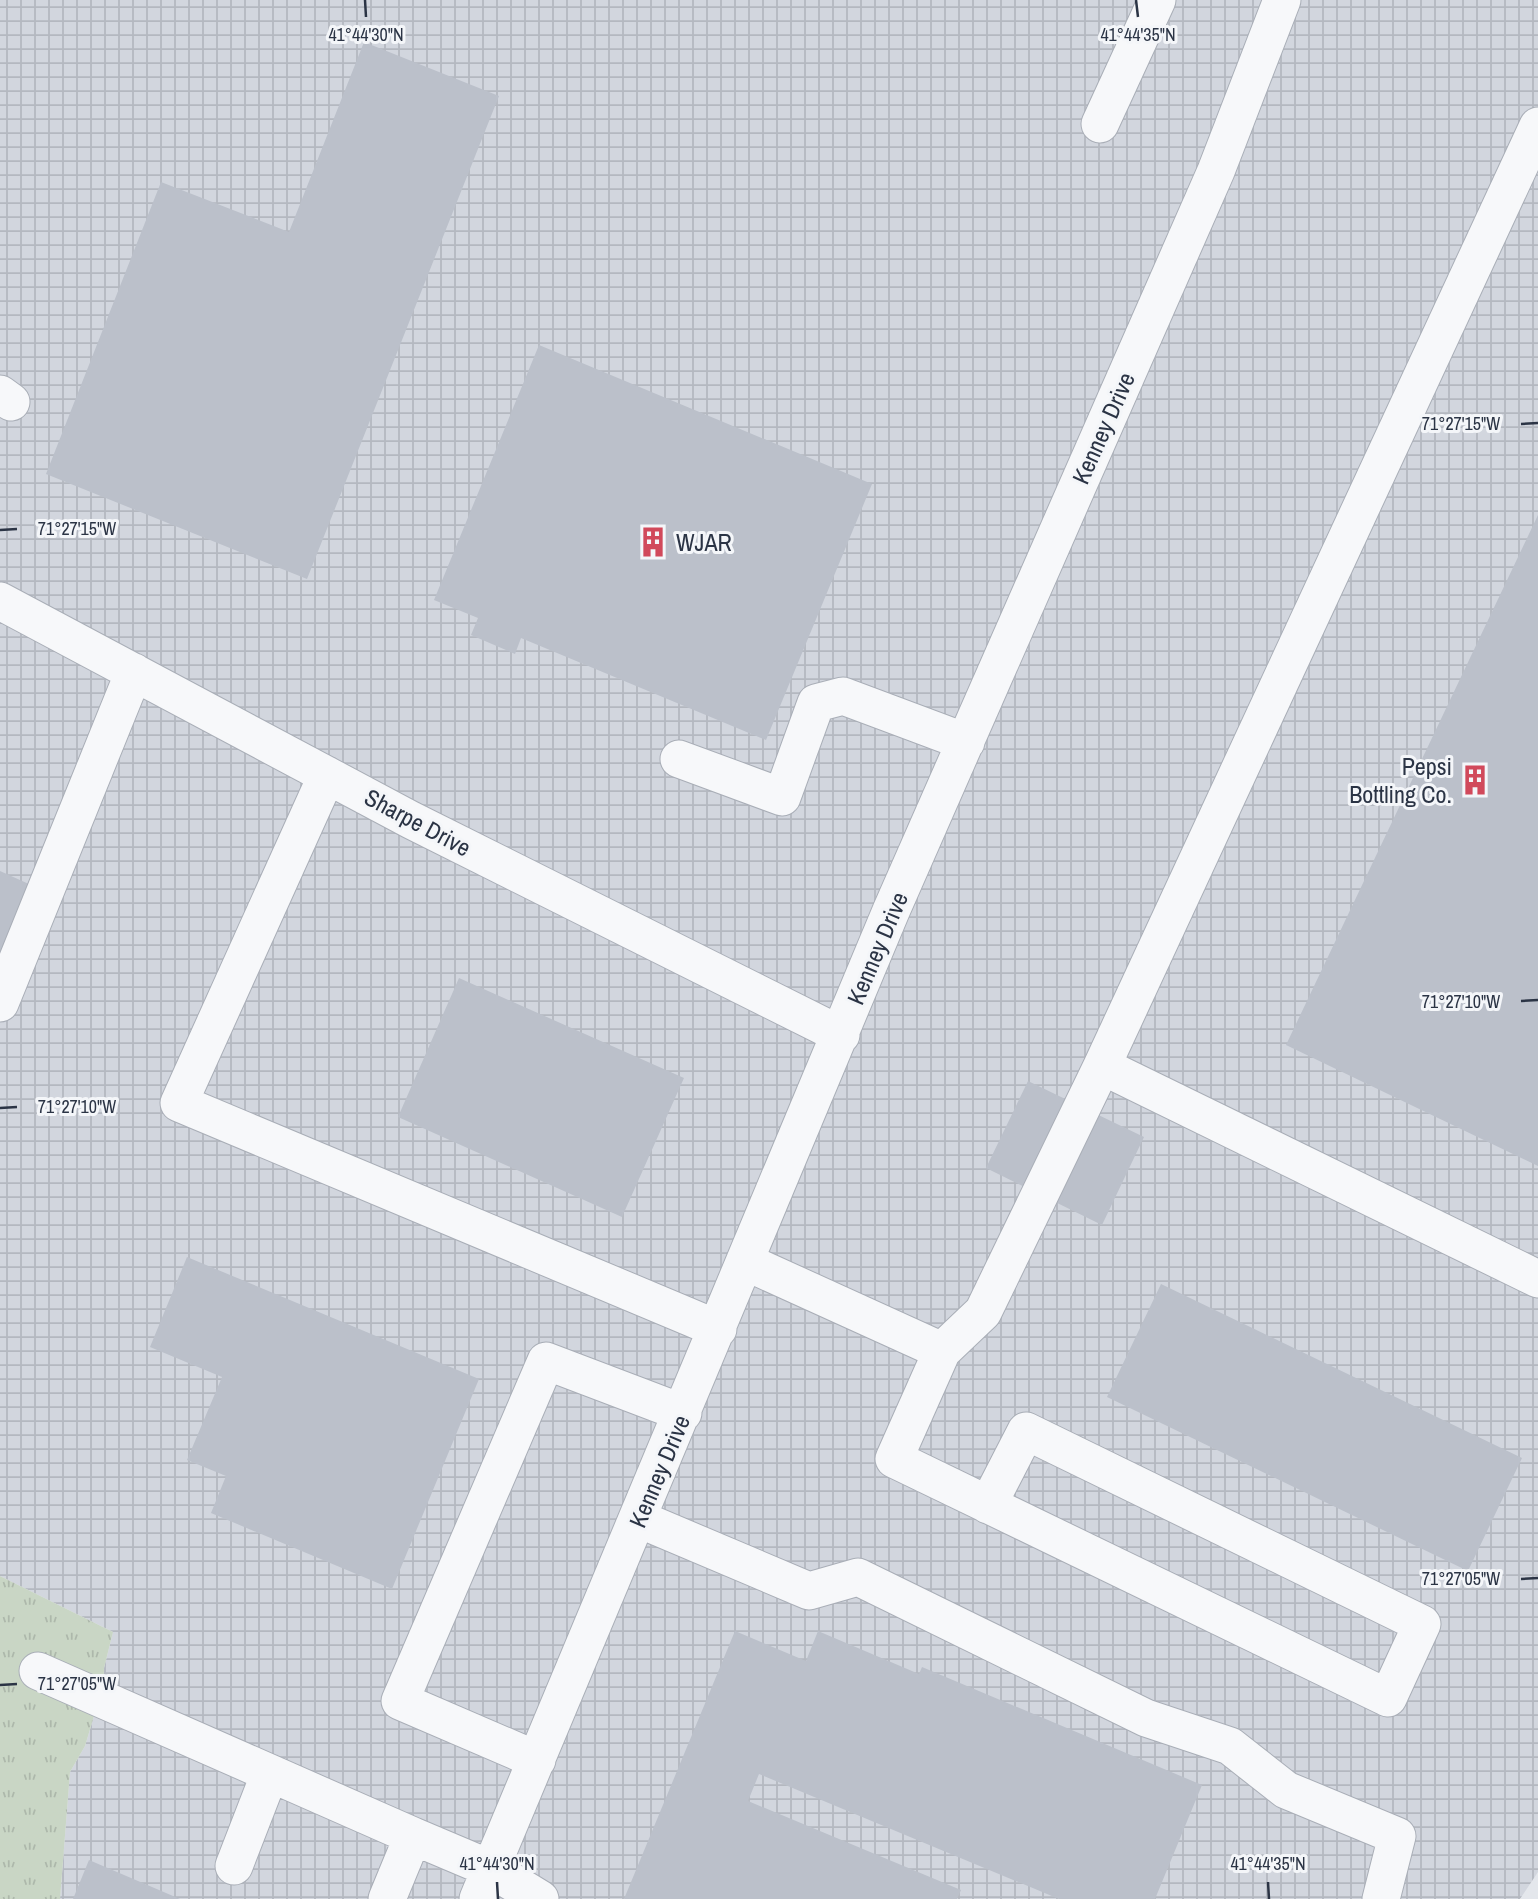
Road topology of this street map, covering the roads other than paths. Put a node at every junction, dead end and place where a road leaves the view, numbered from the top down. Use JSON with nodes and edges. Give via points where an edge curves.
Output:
{"nodes":[{"id":1,"x":1157,"y":0,"type":"edge"},
{"id":2,"x":1282,"y":0,"type":"edge"},
{"id":3,"x":1100,"y":124,"type":"dead end"},
{"id":4,"x":1538,"y":126,"type":"edge"},
{"id":5,"x":0,"y":601,"type":"edge"},
{"id":6,"x":134,"y":672,"type":"junction"},
{"id":7,"x":966,"y":741,"type":"junction"},
{"id":8,"x":679,"y":759,"type":"dead end"},
{"id":9,"x":327,"y":775,"type":"junction"},
{"id":10,"x":0,"y":1003,"type":"edge"},
{"id":11,"x":841,"y":1035,"type":"junction"},
{"id":12,"x":1102,"y":1066,"type":"junction"},
{"id":13,"x":746,"y":1262,"type":"junction"},
{"id":14,"x":1538,"y":1279,"type":"edge"},
{"id":15,"x":718,"y":1329,"type":"junction"},
{"id":16,"x":942,"y":1351,"type":"junction"},
{"id":17,"x":683,"y":1412,"type":"junction"},
{"id":18,"x":988,"y":1505,"type":"junction"},
{"id":19,"x":639,"y":1519,"type":"junction"},
{"id":20,"x":38,"y":1671,"type":"dead end"},
{"id":21,"x":537,"y":1760,"type":"junction"},
{"id":22,"x":271,"y":1773,"type":"junction"},
{"id":23,"x":413,"y":1836,"type":"junction"},
{"id":24,"x":234,"y":1866,"type":"dead end"},
{"id":25,"x":484,"y":1884,"type":"edge"},
{"id":26,"x":387,"y":1899,"type":"edge"},
{"id":27,"x":540,"y":1899,"type":"edge"},
{"id":28,"x":1381,"y":1899,"type":"edge"}],
"edges":[{"from":1,"to":3,"type":"street"},
{"from":2,"to":7,"type":"street","name":"Kenney Drive","via":[[1216,171]]},
{"from":4,"to":12,"type":"street"},
{"from":5,"to":6,"type":"street","name":"Sharpe Drive"},
{"from":6,"to":9,"type":"street","name":"Sharpe Drive"},
{"from":6,"to":10,"type":"street"},
{"from":7,"to":8,"type":"street","via":[[843,696],[816,703],[782,797]]},
{"from":7,"to":11,"type":"street","name":"Kenney Drive"},
{"from":9,"to":11,"type":"street","name":"Sharpe Drive"},
{"from":9,"to":15,"type":"street","via":[[179,1103]]},
{"from":11,"to":13,"type":"street","name":"Kenney Drive"},
{"from":12,"to":14,"type":"street"},
{"from":12,"to":16,"type":"street","via":[[983,1312]]},
{"from":13,"to":15,"type":"street","name":"Kenney Drive"},
{"from":13,"to":16,"type":"street"},
{"from":15,"to":17,"type":"street","name":"Kenney Drive"},
{"from":16,"to":18,"type":"street","via":[[894,1459]]},
{"from":17,"to":19,"type":"street","name":"Kenney Drive"},
{"from":17,"to":21,"type":"street","via":[[546,1361],[400,1701]]},
{"from":18,"to":18,"type":"street","via":[[1388,1698],[1422,1624],[1026,1431]]},
{"from":19,"to":21,"type":"street","name":"Kenney Drive"},
{"from":19,"to":28,"type":"street","via":[[808,1591],[858,1577],[1146,1718],[1230,1746],[1286,1790],[1397,1836]]},
{"from":20,"to":22,"type":"street"},
{"from":21,"to":25,"type":"street","name":"Kenney Drive"},
{"from":22,"to":23,"type":"street"},
{"from":22,"to":24,"type":"street"},
{"from":23,"to":25,"type":"street"},
{"from":23,"to":26,"type":"street"},
{"from":25,"to":27,"type":"street"}]}
